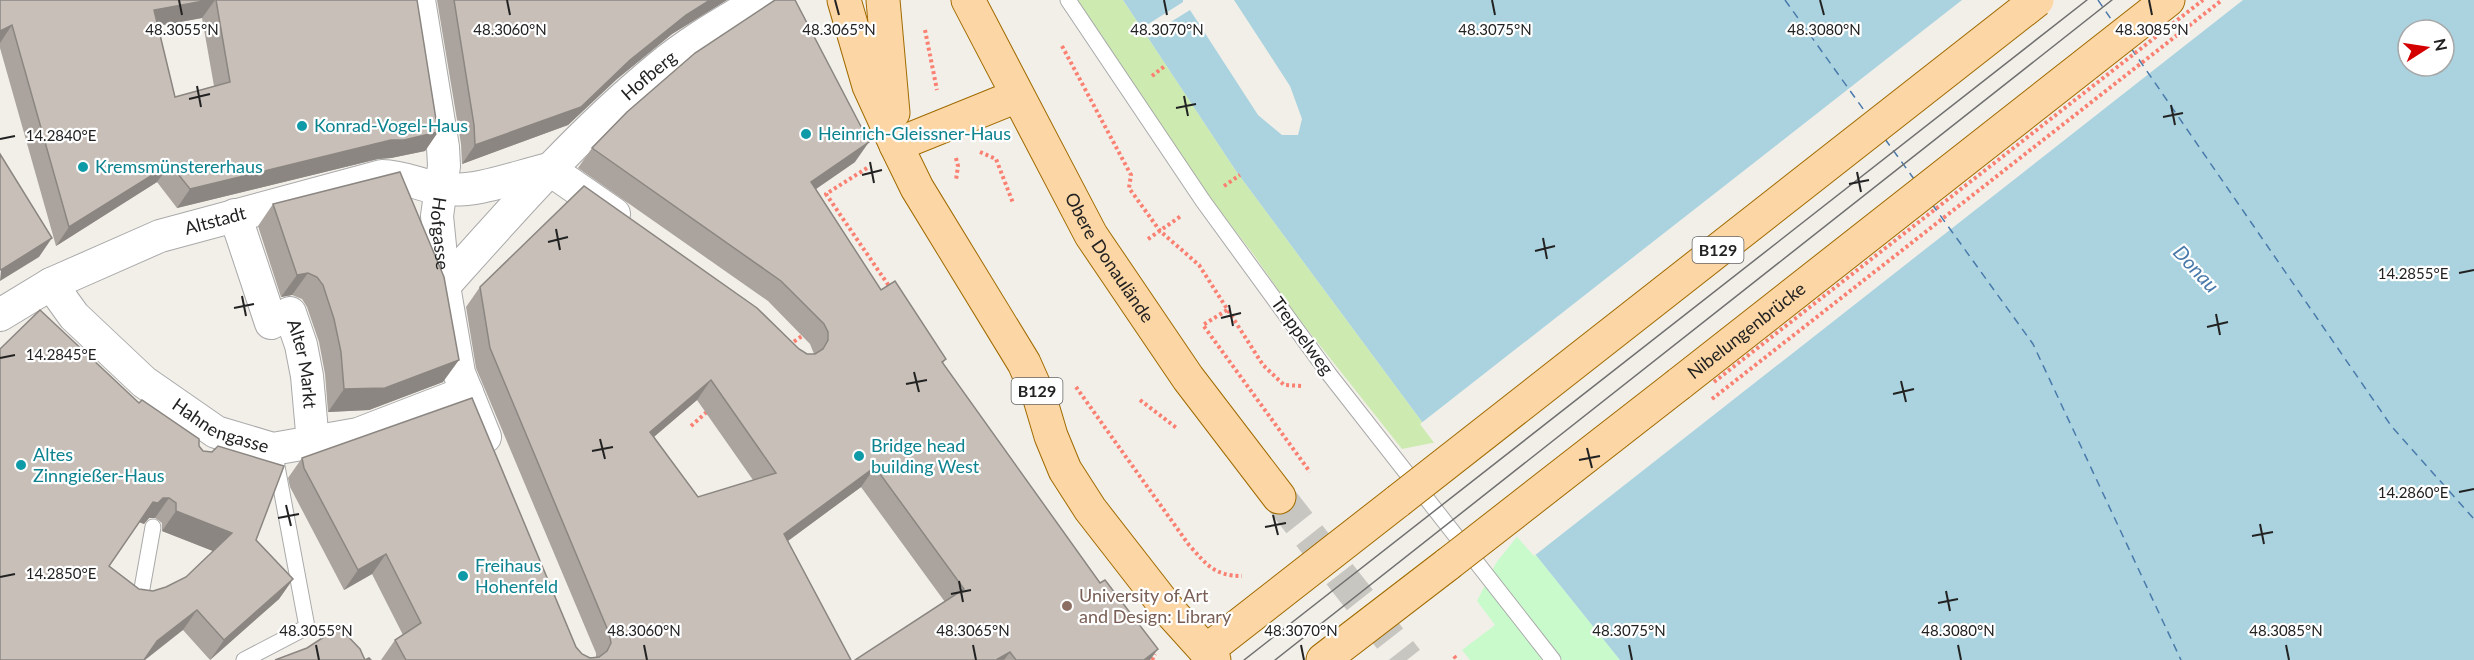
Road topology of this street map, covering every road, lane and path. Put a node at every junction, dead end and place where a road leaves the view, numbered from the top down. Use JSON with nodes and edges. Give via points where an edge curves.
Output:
{"nodes":[{"id":1,"x":419,"y":0,"type":"edge"},
{"id":2,"x":761,"y":0,"type":"edge"},
{"id":3,"x":844,"y":0,"type":"edge"},
{"id":4,"x":883,"y":0,"type":"edge"},
{"id":5,"x":968,"y":0,"type":"edge"},
{"id":6,"x":1068,"y":0,"type":"edge"},
{"id":7,"x":2037,"y":0,"type":"edge"},
{"id":8,"x":2168,"y":0,"type":"edge"},
{"id":9,"x":2203,"y":0,"type":"edge"},
{"id":10,"x":2222,"y":0,"type":"edge"},
{"id":11,"x":924,"y":23,"type":"dead end"},
{"id":12,"x":1060,"y":42,"type":"dead end"},
{"id":13,"x":1017,"y":96,"type":"junction"},
{"id":14,"x":946,"y":123,"type":"junction"},
{"id":15,"x":896,"y":145,"type":"junction"},
{"id":16,"x":977,"y":152,"type":"dead end"},
{"id":17,"x":862,"y":158,"type":"edge"},
{"id":18,"x":962,"y":161,"type":"dead end"},
{"id":19,"x":958,"y":166,"type":"dead end"},
{"id":20,"x":549,"y":169,"type":"junction"},
{"id":21,"x":441,"y":189,"type":"junction"},
{"id":22,"x":1013,"y":203,"type":"dead end"},
{"id":23,"x":235,"y":215,"type":"junction"},
{"id":24,"x":1179,"y":218,"type":"dead end"},
{"id":25,"x":639,"y":231,"type":"edge"},
{"id":26,"x":1160,"y":231,"type":"junction"},
{"id":27,"x":1148,"y":239,"type":"dead end"},
{"id":28,"x":885,"y":280,"type":"junction"},
{"id":29,"x":51,"y":284,"type":"junction"},
{"id":30,"x":444,"y":286,"type":"junction"},
{"id":31,"x":875,"y":287,"type":"edge"},
{"id":32,"x":892,"y":290,"type":"edge"},
{"id":33,"x":1227,"y":310,"type":"junction"},
{"id":34,"x":0,"y":315,"type":"edge"},
{"id":35,"x":807,"y":333,"type":"edge"},
{"id":36,"x":781,"y":352,"type":"edge"},
{"id":37,"x":1329,"y":374,"type":"junction"},
{"id":38,"x":1074,"y":384,"type":"dead end"},
{"id":39,"x":1705,"y":389,"type":"dead end"},
{"id":40,"x":467,"y":392,"type":"junction"},
{"id":41,"x":1140,"y":400,"type":"dead end"},
{"id":42,"x":714,"y":406,"type":"edge"},
{"id":43,"x":1704,"y":406,"type":"dead end"},
{"id":44,"x":691,"y":426,"type":"edge"},
{"id":45,"x":1179,"y":429,"type":"dead end"},
{"id":46,"x":313,"y":443,"type":"junction"},
{"id":47,"x":273,"y":449,"type":"junction"},
{"id":48,"x":494,"y":458,"type":"edge"},
{"id":49,"x":1310,"y":472,"type":"dead end"},
{"id":50,"x":1279,"y":497,"type":"tunnel mouth"},
{"id":51,"x":153,"y":527,"type":"edge"},
{"id":52,"x":1249,"y":576,"type":"dead end"},
{"id":53,"x":141,"y":594,"type":"edge"},
{"id":54,"x":1148,"y":645,"type":"edge"},
{"id":55,"x":1155,"y":654,"type":"junction"},
{"id":56,"x":1205,"y":657,"type":"edge"},
{"id":57,"x":244,"y":660,"type":"edge"},
{"id":58,"x":1144,"y":660,"type":"edge"},
{"id":59,"x":1152,"y":660,"type":"edge"},
{"id":60,"x":1323,"y":660,"type":"edge"},
{"id":61,"x":1553,"y":660,"type":"edge"}],
"edges":[{"from":1,"to":21,"type":"street","name":"Hofgasse","via":[[442,147]]},
{"from":2,"to":20,"type":"street","name":"Hofberg","via":[[699,37],[659,67]]},
{"from":3,"to":15,"type":"main road","number":"B129","via":[[869,86]]},
{"from":4,"to":15,"type":"main road","number":"B129"},
{"from":5,"to":13,"type":"main road","name":"Obere Donaulände"},
{"from":6,"to":37,"type":"lane","name":"Treppelweg","via":[[1203,201]]},
{"from":7,"to":56,"type":"main road","number":"B129","bridge":true},
{"from":8,"to":60,"type":"main road","name":"Nibelungenbrücke","bridge":true},
{"from":9,"to":39,"type":"path","bridge":true},
{"from":10,"to":43,"type":"path","bridge":true},
{"from":11,"to":14,"type":"path"},
{"from":12,"to":26,"type":"path","via":[[1131,175],[1129,188]]},
{"from":13,"to":14,"type":"main road"},
{"from":13,"to":50,"type":"main road","name":"Obere Donaulände","via":[[1091,235],[1188,378]]},
{"from":14,"to":15,"type":"main road"},
{"from":15,"to":56,"type":"main road","number":"B129","via":[[917,188],[1024,363],[1065,470],[1090,509]]},
{"from":16,"to":22,"type":"path","via":[[996,159]]},
{"from":17,"to":28,"type":"path","via":[[867,168],[826,194]]},
{"from":18,"to":19,"type":"path"},
{"from":20,"to":21,"type":"street","via":[[469,189]]},
{"from":20,"to":25,"type":"street"},
{"from":20,"to":30,"type":"street","name":"Hofberg"},
{"from":21,"to":23,"type":"street","name":"Altstadt","via":[[382,176]]},
{"from":21,"to":30,"type":"street","name":"Hofgasse","via":[[437,216]]},
{"from":23,"to":29,"type":"street","name":"Altstadt","via":[[160,236]]},
{"from":23,"to":46,"type":"street","name":"Alter Markt","via":[[271,323],[290,313],[301,345]]},
{"from":24,"to":26,"type":"path"},
{"from":26,"to":27,"type":"path"},
{"from":26,"to":33,"type":"path","via":[[1199,265]]},
{"from":28,"to":31,"type":"path"},
{"from":28,"to":32,"type":"path"},
{"from":29,"to":34,"type":"street","name":"Altstadt"},
{"from":29,"to":47,"type":"street","name":"Hahnengasse","via":[[74,316],[211,440]]},
{"from":30,"to":40,"type":"street","name":"Hofgasse","via":[[459,373]]},
{"from":33,"to":37,"type":"path","via":[[1263,365],[1284,385],[1301,386]]},
{"from":33,"to":49,"type":"path","via":[[1203,325]]},
{"from":35,"to":36,"type":"path"},
{"from":37,"to":61,"type":"lane","name":"Treppelweg"},
{"from":38,"to":52,"type":"path","via":[[1208,567],[1227,576]]},
{"from":40,"to":46,"type":"street","name":"Hahnengasse","via":[[358,434]]},
{"from":40,"to":48,"type":"street","name":"Hofgasse"},
{"from":41,"to":45,"type":"path"},
{"from":42,"to":44,"type":"path"},
{"from":46,"to":47,"type":"street","name":"Hahnengasse"},
{"from":47,"to":57,"type":"lane","via":[[307,627]]},
{"from":51,"to":53,"type":"lane"},
{"from":54,"to":55,"type":"path"},
{"from":55,"to":58,"type":"path"},
{"from":55,"to":59,"type":"path"}]}
